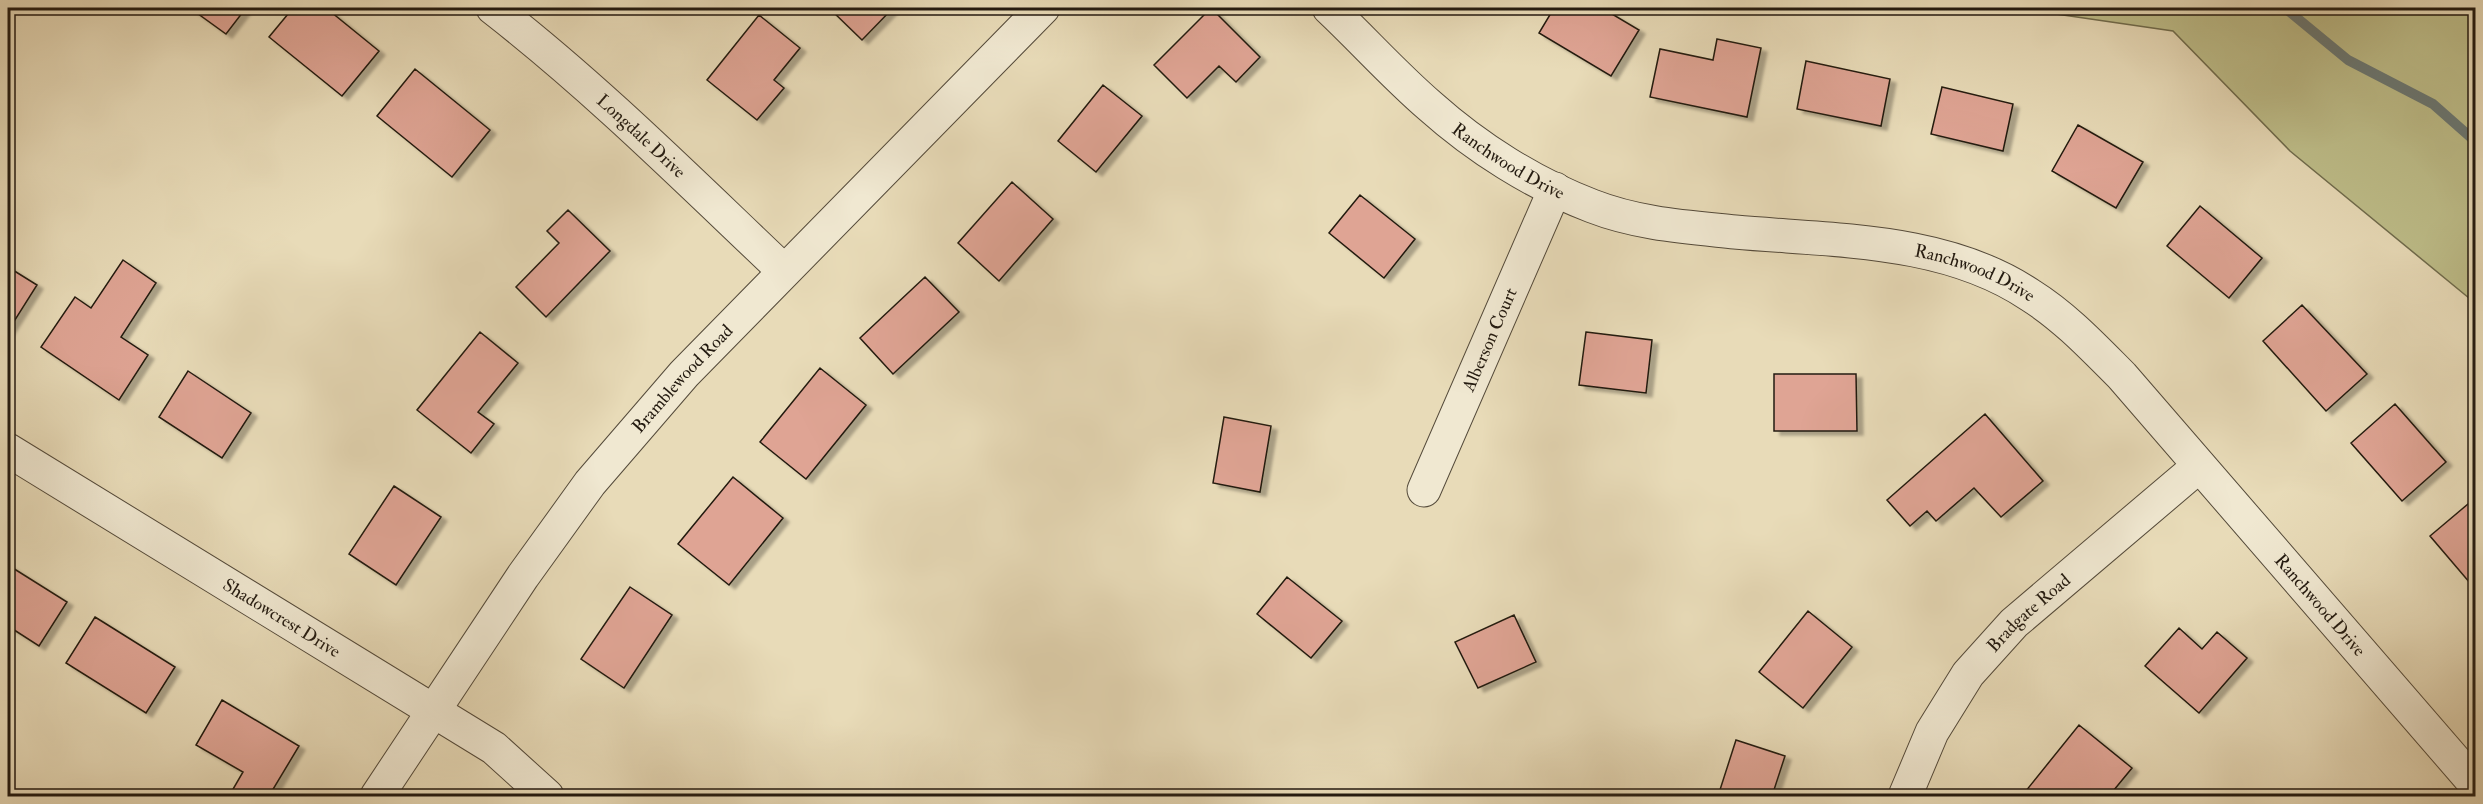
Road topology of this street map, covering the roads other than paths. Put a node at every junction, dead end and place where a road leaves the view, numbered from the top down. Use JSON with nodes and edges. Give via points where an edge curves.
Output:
{"nodes":[{"id":1,"x":493,"y":8,"type":"edge"},
{"id":2,"x":1042,"y":8,"type":"edge"},
{"id":3,"x":1329,"y":8,"type":"edge"},
{"id":4,"x":1555,"y":189,"type":"junction"},
{"id":5,"x":784,"y":271,"type":"junction"},
{"id":6,"x":8,"y":450,"type":"edge"},
{"id":7,"x":2199,"y":466,"type":"junction"},
{"id":8,"x":1424,"y":490,"type":"dead end"},
{"id":9,"x":434,"y":710,"type":"junction"},
{"id":10,"x":2475,"y":786,"type":"edge"},
{"id":11,"x":377,"y":796,"type":"edge"},
{"id":12,"x":547,"y":796,"type":"edge"},
{"id":13,"x":1905,"y":796,"type":"edge"}],
"edges":[{"from":1,"to":5,"type":"street","name":"Longdale Drive","via":[[544,47]]},
{"from":2,"to":5,"type":"street","name":"Bramblewood Road"},
{"from":3,"to":4,"type":"street","name":"Ranchwood Drive","via":[[1430,106],[1491,154]]},
{"from":4,"to":7,"type":"street","name":"Ranchwood Drive","via":[[1593,207],[1654,224],[1898,247],[1952,258],[2004,279],[2079,332]]},
{"from":4,"to":8,"type":"street","name":"Alberson Court"},
{"from":5,"to":9,"type":"street","name":"Bramblewood Road","via":[[684,374],[590,483]]},
{"from":6,"to":9,"type":"street","name":"Shadowcrest Drive"},
{"from":7,"to":10,"type":"street","name":"Ranchwood Drive"},
{"from":7,"to":13,"type":"street","name":"Bradgate Road","via":[[2014,623],[1968,674],[1932,732]]},
{"from":9,"to":11,"type":"street","name":"Bramblewood Road"},
{"from":9,"to":12,"type":"street","name":"Shadowcrest Drive","via":[[494,748]]}]}
